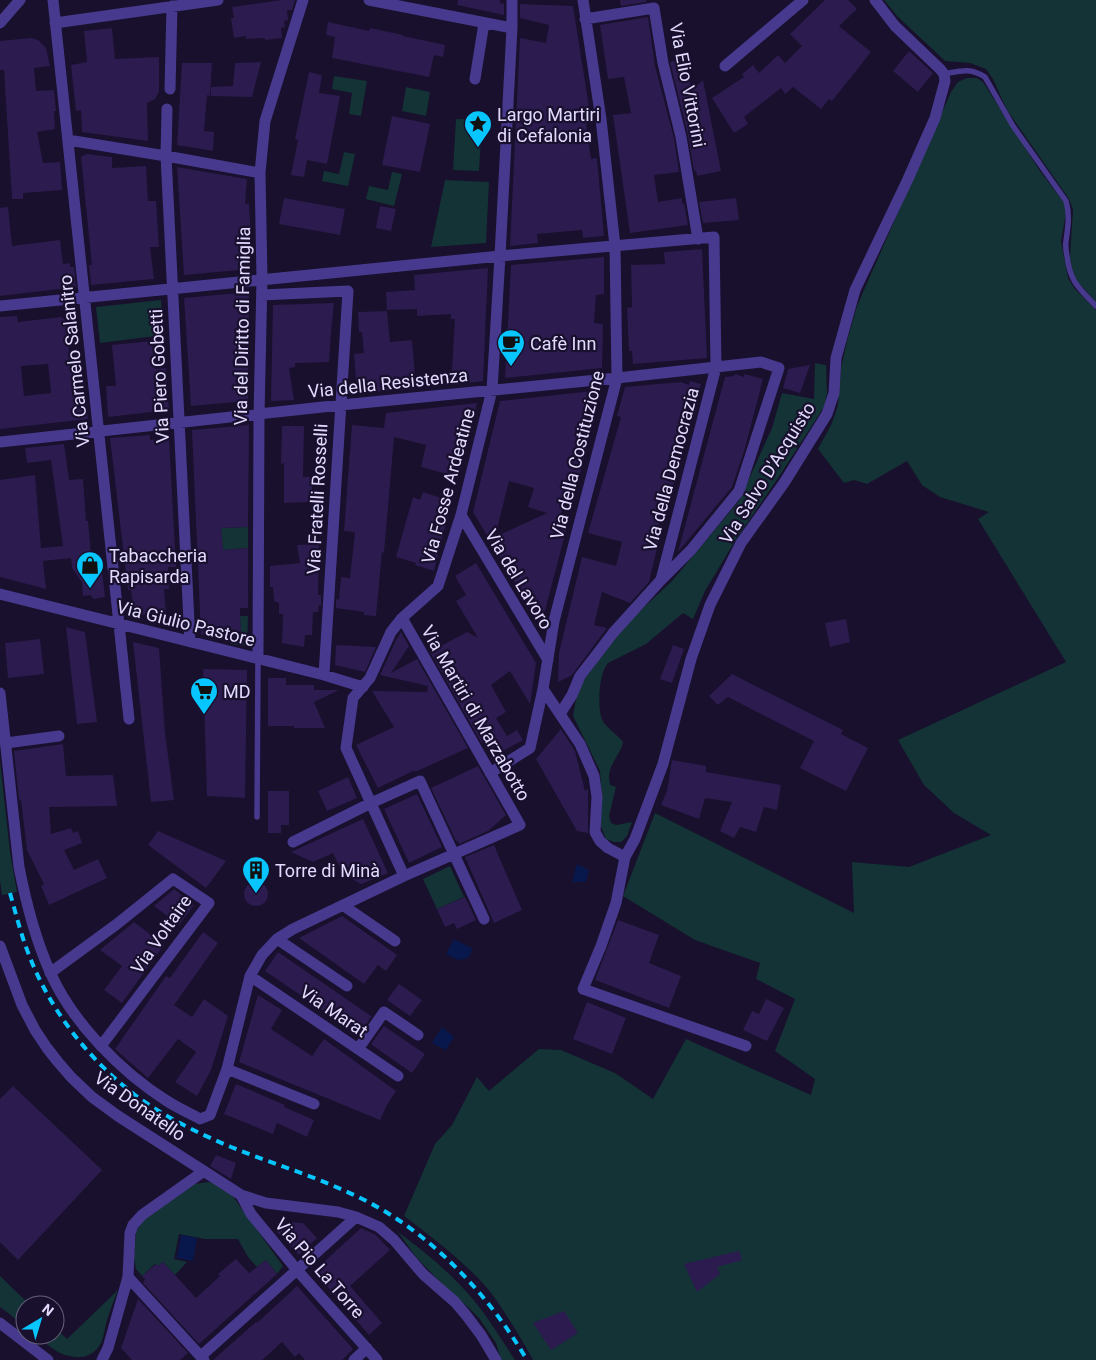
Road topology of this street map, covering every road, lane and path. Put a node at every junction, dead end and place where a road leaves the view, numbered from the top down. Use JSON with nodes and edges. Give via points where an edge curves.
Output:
{"nodes":[{"id":1,"x":20,"y":0,"type":"edge"},
{"id":2,"x":53,"y":0,"type":"edge"},
{"id":3,"x":218,"y":0,"type":"edge"},
{"id":4,"x":303,"y":0,"type":"edge"},
{"id":5,"x":369,"y":0,"type":"edge"},
{"id":6,"x":512,"y":0,"type":"edge"},
{"id":7,"x":583,"y":0,"type":"edge"},
{"id":8,"x":803,"y":0,"type":"edge"},
{"id":9,"x":875,"y":0,"type":"edge"},
{"id":10,"x":172,"y":6,"type":"junction"},
{"id":11,"x":586,"y":20,"type":"junction"},
{"id":12,"x":512,"y":22,"type":"junction"},
{"id":13,"x":0,"y":23,"type":"edge"},
{"id":14,"x":55,"y":23,"type":"junction"},
{"id":15,"x":484,"y":23,"type":"junction"},
{"id":16,"x":725,"y":66,"type":"dead end"},
{"id":17,"x":944,"y":74,"type":"junction"},
{"id":18,"x":475,"y":79,"type":"dead end"},
{"id":19,"x":170,"y":89,"type":"dead end"},
{"id":20,"x":167,"y":109,"type":"dead end"},
{"id":21,"x":68,"y":140,"type":"junction"},
{"id":22,"x":166,"y":156,"type":"junction"},
{"id":23,"x":260,"y":173,"type":"junction"},
{"id":24,"x":698,"y":239,"type":"junction"},
{"id":25,"x":615,"y":246,"type":"junction"},
{"id":26,"x":504,"y":259,"type":"junction"},
{"id":27,"x":262,"y":279,"type":"junction"},
{"id":28,"x":172,"y":289,"type":"junction"},
{"id":29,"x":262,"y":295,"type":"junction"},
{"id":30,"x":84,"y":297,"type":"junction"},
{"id":31,"x":0,"y":306,"type":"edge"},
{"id":32,"x":1096,"y":306,"type":"edge"},
{"id":33,"x":716,"y":367,"type":"junction"},
{"id":34,"x":617,"y":378,"type":"junction"},
{"id":35,"x":492,"y":390,"type":"junction"},
{"id":36,"x":341,"y":405,"type":"junction"},
{"id":37,"x":259,"y":415,"type":"junction"},
{"id":38,"x":179,"y":423,"type":"junction"},
{"id":39,"x":99,"y":431,"type":"junction"},
{"id":40,"x":0,"y":442,"type":"edge"},
{"id":41,"x":461,"y":515,"type":"junction"},
{"id":42,"x":660,"y":581,"type":"junction"},
{"id":43,"x":0,"y":594,"type":"edge"},
{"id":44,"x":402,"y":618,"type":"junction"},
{"id":45,"x":120,"y":624,"type":"junction"},
{"id":46,"x":190,"y":642,"type":"junction"},
{"id":47,"x":258,"y":658,"type":"junction"},
{"id":48,"x":548,"y":660,"type":"junction"},
{"id":49,"x":324,"y":675,"type":"junction"},
{"id":50,"x":363,"y":686,"type":"junction"},
{"id":51,"x":543,"y":689,"type":"junction"},
{"id":52,"x":0,"y":693,"type":"edge"},
{"id":53,"x":560,"y":714,"type":"junction"},
{"id":54,"x":129,"y":719,"type":"dead end"},
{"id":55,"x":59,"y":736,"type":"dead end"},
{"id":56,"x":6,"y":743,"type":"junction"},
{"id":57,"x":490,"y":773,"type":"junction"},
{"id":58,"x":372,"y":803,"type":"junction"},
{"id":59,"x":257,"y":817,"type":"dead end"},
{"id":60,"x":293,"y":842,"type":"dead end"},
{"id":61,"x":453,"y":855,"type":"junction"},
{"id":62,"x":625,"y":857,"type":"junction"},
{"id":63,"x":404,"y":876,"type":"junction"},
{"id":64,"x":344,"y":906,"type":"junction"},
{"id":65,"x":484,"y":919,"type":"dead end"},
{"id":66,"x":277,"y":938,"type":"junction"},
{"id":67,"x":395,"y":941,"type":"dead end"},
{"id":68,"x":0,"y":946,"type":"edge"},
{"id":69,"x":50,"y":973,"type":"junction"},
{"id":70,"x":250,"y":976,"type":"junction"},
{"id":71,"x":347,"y":986,"type":"dead end"},
{"id":72,"x":418,"y":1035,"type":"dead end"},
{"id":73,"x":101,"y":1046,"type":"junction"},
{"id":74,"x":746,"y":1046,"type":"dead end"},
{"id":75,"x":358,"y":1049,"type":"junction"},
{"id":76,"x":227,"y":1069,"type":"junction"},
{"id":77,"x":398,"y":1076,"type":"dead end"},
{"id":78,"x":314,"y":1104,"type":"dead end"},
{"id":79,"x":204,"y":1171,"type":"junction"},
{"id":80,"x":241,"y":1195,"type":"junction"},
{"id":81,"x":356,"y":1217,"type":"junction"},
{"id":82,"x":297,"y":1270,"type":"junction"},
{"id":83,"x":128,"y":1277,"type":"junction"},
{"id":84,"x":0,"y":1323,"type":"edge"},
{"id":85,"x":367,"y":1348,"type":"junction"},
{"id":86,"x":202,"y":1358,"type":"edge"},
{"id":87,"x":48,"y":1360,"type":"edge"},
{"id":88,"x":102,"y":1360,"type":"edge"},
{"id":89,"x":354,"y":1360,"type":"edge"},
{"id":90,"x":378,"y":1360,"type":"edge"},
{"id":91,"x":496,"y":1360,"type":"edge"}],
"edges":[{"from":1,"to":13,"type":"street"},
{"from":2,"to":14,"type":"street","name":"Via Carmelo Salanitro"},
{"from":3,"to":10,"type":"street"},
{"from":4,"to":23,"type":"street","name":"Via del Diritto di Famiglia","via":[[266,121]]},
{"from":5,"to":15,"type":"street"},
{"from":6,"to":12,"type":"street"},
{"from":7,"to":11,"type":"street","name":"Via della Costituzione"},
{"from":8,"to":16,"type":"street"},
{"from":9,"to":17,"type":"street","via":[[895,26]]},
{"from":10,"to":14,"type":"street"},
{"from":10,"to":19,"type":"street"},
{"from":11,"to":24,"type":"street","name":"Via Elio Vittorini","via":[[654,8]]},
{"from":11,"to":25,"type":"street","name":"Via della Costituzione"},
{"from":12,"to":15,"type":"street"},
{"from":12,"to":26,"type":"street","name":"Via Fosse Ardeatine"},
{"from":14,"to":21,"type":"street","name":"Via Carmelo Salanitro"},
{"from":15,"to":18,"type":"street"},
{"from":17,"to":32,"type":"lane","via":[[967,70],[985,77],[1013,126],[1066,201],[1069,210],[1066,243],[1071,278]]},
{"from":17,"to":62,"type":"street","name":"Via Salvo D'Acquisto","via":[[935,118],[855,290],[836,358],[834,393],[827,414],[741,543],[710,605],[691,659],[663,764],[648,808]]},
{"from":20,"to":22,"type":"street","name":"Via Piero Gobetti"},
{"from":21,"to":22,"type":"street"},
{"from":21,"to":30,"type":"street","name":"Via Carmelo Salanitro"},
{"from":22,"to":23,"type":"street"},
{"from":22,"to":28,"type":"street","name":"Via Piero Gobetti"},
{"from":23,"to":27,"type":"street","name":"Via del Diritto di Famiglia"},
{"from":24,"to":25,"type":"street"},
{"from":24,"to":33,"type":"street","name":"Via della Democrazia","via":[[714,237]]},
{"from":25,"to":26,"type":"street"},
{"from":25,"to":34,"type":"street","name":"Via della Costituzione"},
{"from":26,"to":27,"type":"street"},
{"from":26,"to":35,"type":"street","name":"Via Fosse Ardeatine"},
{"from":27,"to":28,"type":"street"},
{"from":27,"to":29,"type":"street","name":"Via del Diritto di Famiglia"},
{"from":28,"to":30,"type":"street"},
{"from":28,"to":38,"type":"street","name":"Via Piero Gobetti"},
{"from":29,"to":36,"type":"street","name":"Via Fratelli Rosselli","via":[[348,291]]},
{"from":29,"to":37,"type":"street","name":"Via del Diritto di Famiglia"},
{"from":30,"to":31,"type":"street"},
{"from":30,"to":39,"type":"street","name":"Via Carmelo Salanitro"},
{"from":33,"to":34,"type":"street","name":"Via della Resistenza"},
{"from":33,"to":42,"type":"street","name":"Via della Democrazia"},
{"from":33,"to":42,"type":"street","name":"Via della Resistenza","via":[[761,362],[779,368],[739,491],[691,550]]},
{"from":34,"to":35,"type":"street","name":"Via della Resistenza"},
{"from":34,"to":48,"type":"street","name":"Via della Costituzione","via":[[554,621]]},
{"from":35,"to":36,"type":"street","name":"Via della Resistenza"},
{"from":35,"to":41,"type":"street","name":"Via Fosse Ardeatine"},
{"from":36,"to":37,"type":"street","name":"Via della Resistenza"},
{"from":36,"to":49,"type":"street","name":"Via Fratelli Rosselli"},
{"from":37,"to":38,"type":"street","name":"Via della Resistenza"},
{"from":37,"to":47,"type":"street","name":"Via del Diritto di Famiglia"},
{"from":38,"to":39,"type":"street","name":"Via della Resistenza"},
{"from":38,"to":46,"type":"street","name":"Via Piero Gobetti"},
{"from":39,"to":40,"type":"street","name":"Via della Resistenza"},
{"from":39,"to":45,"type":"street","name":"Via Carmelo Salanitro"},
{"from":41,"to":44,"type":"street","name":"Via Fosse Ardeatine","via":[[438,586]]},
{"from":41,"to":48,"type":"street","name":"Via del Lavoro"},
{"from":42,"to":53,"type":"street","via":[[580,676]]},
{"from":43,"to":45,"type":"street","name":"Via Giulio Pastore"},
{"from":44,"to":50,"type":"street","name":"Via Fosse Ardeatine","via":[[391,632],[370,678]]},
{"from":44,"to":57,"type":"street","name":"Via Martiri di Marzabotto"},
{"from":45,"to":46,"type":"street","name":"Via Giulio Pastore"},
{"from":45,"to":54,"type":"street","name":"Via Carmelo Salanitro"},
{"from":46,"to":47,"type":"street","name":"Via Giulio Pastore"},
{"from":47,"to":49,"type":"street","name":"Via Giulio Pastore"},
{"from":47,"to":59,"type":"lane"},
{"from":48,"to":51,"type":"street","name":"Via della Costituzione"},
{"from":49,"to":50,"type":"street","name":"Via Giulio Pastore"},
{"from":50,"to":58,"type":"street","name":"Via Fosse Ardeatine","via":[[353,698],[346,748]]},
{"from":51,"to":53,"type":"street"},
{"from":51,"to":57,"type":"street","name":"Via della Costituzione","via":[[530,748]]},
{"from":52,"to":56,"type":"street"},
{"from":53,"to":62,"type":"street","via":[[580,744],[594,776],[597,797],[595,832],[600,842]]},
{"from":55,"to":56,"type":"street"},
{"from":56,"to":69,"type":"street","via":[[24,894]]},
{"from":57,"to":61,"type":"street","name":"Via Martiri di Marzabotto","via":[[520,825]]},
{"from":58,"to":60,"type":"street"},
{"from":58,"to":61,"type":"street","via":[[420,781]]},
{"from":58,"to":63,"type":"street","name":"Via Fosse Ardeatine"},
{"from":61,"to":63,"type":"street"},
{"from":61,"to":65,"type":"street"},
{"from":62,"to":74,"type":"street","name":"Via Salvo D'Acquisto","via":[[616,903],[583,989]]},
{"from":63,"to":64,"type":"street"},
{"from":64,"to":66,"type":"street"},
{"from":64,"to":67,"type":"street"},
{"from":66,"to":70,"type":"street"},
{"from":66,"to":71,"type":"street"},
{"from":68,"to":79,"type":"street","name":"Via Donatello","via":[[35,1030],[71,1077],[118,1116]]},
{"from":69,"to":73,"type":"street","via":[[66,1001]]},
{"from":69,"to":73,"type":"street","name":"Via Voltaire","via":[[173,879],[209,903]]},
{"from":70,"to":75,"type":"street","name":"Via Marat"},
{"from":70,"to":76,"type":"street"},
{"from":72,"to":75,"type":"street","via":[[384,1012]]},
{"from":73,"to":76,"type":"street","via":[[167,1101],[200,1120],[210,1115]]},
{"from":75,"to":77,"type":"street","name":"Via Marat"},
{"from":76,"to":78,"type":"street"},
{"from":79,"to":80,"type":"street","name":"Via Donatello"},
{"from":79,"to":83,"type":"street","via":[[142,1215],[133,1225]]},
{"from":80,"to":81,"type":"street","via":[[266,1203]]},
{"from":80,"to":82,"type":"street","name":"Via Pio La Torre","via":[[251,1214]]},
{"from":81,"to":82,"type":"street"},
{"from":81,"to":91,"type":"street","via":[[379,1227],[394,1240],[466,1315]]},
{"from":82,"to":85,"type":"street","name":"Via Pio La Torre"},
{"from":82,"to":86,"type":"street"},
{"from":83,"to":86,"type":"street"},
{"from":83,"to":88,"type":"street"},
{"from":84,"to":87,"type":"street"},
{"from":85,"to":89,"type":"street"},
{"from":85,"to":90,"type":"street","name":"Via Pio La Torre"}]}
